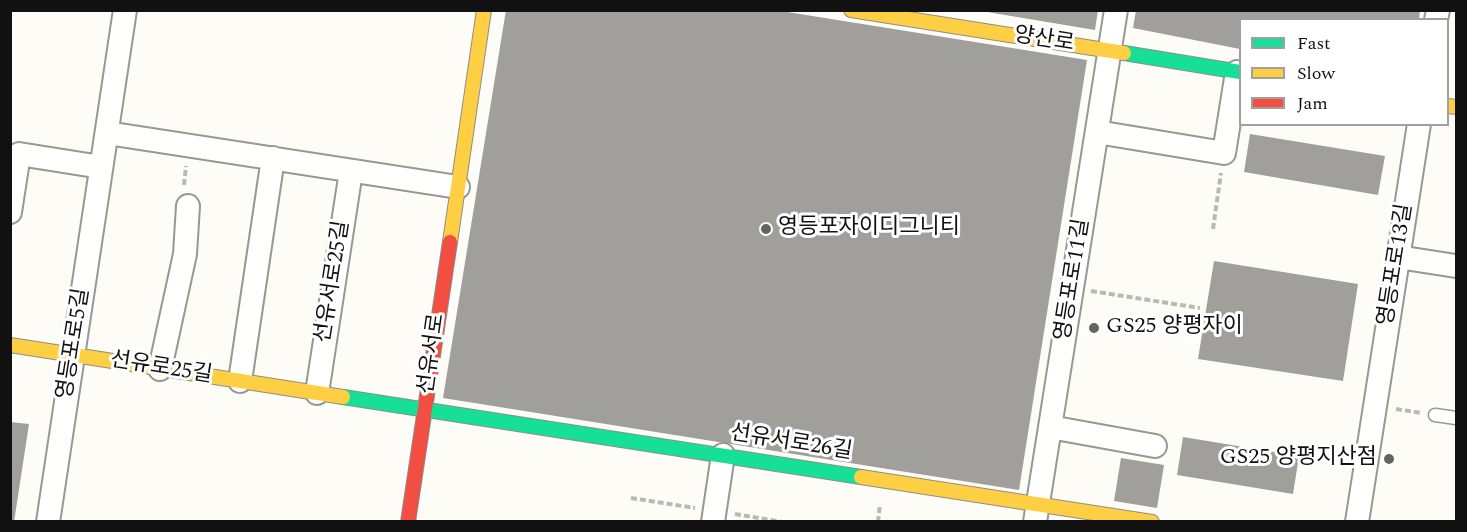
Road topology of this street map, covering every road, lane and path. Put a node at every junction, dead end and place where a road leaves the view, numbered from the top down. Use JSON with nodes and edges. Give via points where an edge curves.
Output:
{"nodes":[{"id":1,"x":125,"y":10,"type":"edge"},
{"id":2,"x":484,"y":10,"type":"edge"},
{"id":3,"x":851,"y":10,"type":"edge"},
{"id":4,"x":1116,"y":10,"type":"edge"},
{"id":5,"x":1110,"y":51,"type":"junction"},
{"id":6,"x":1239,"y":72,"type":"edge"},
{"id":7,"x":1419,"y":126,"type":"edge"},
{"id":8,"x":1097,"y":132,"type":"junction"},
{"id":9,"x":107,"y":133,"type":"junction"},
{"id":10,"x":189,"y":146,"type":"junction"},
{"id":11,"x":1224,"y":153,"type":"junction"},
{"id":12,"x":273,"y":159,"type":"junction"},
{"id":13,"x":101,"y":167,"type":"junction"},
{"id":14,"x":351,"y":171,"type":"junction"},
{"id":15,"x":458,"y":187,"type":"junction"},
{"id":16,"x":188,"y":206,"type":"joint"},
{"id":17,"x":10,"y":212,"type":"edge"},
{"id":18,"x":1213,"y":229,"type":"dead end"},
{"id":19,"x":1398,"y":257,"type":"junction"},
{"id":20,"x":1456,"y":266,"type":"edge"},
{"id":21,"x":1072,"y":288,"type":"junction"},
{"id":22,"x":1200,"y":308,"type":"dead end"},
{"id":23,"x":10,"y":345,"type":"edge"},
{"id":24,"x":73,"y":355,"type":"junction"},
{"id":25,"x":160,"y":369,"type":"junction"},
{"id":26,"x":240,"y":381,"type":"junction"},
{"id":27,"x":317,"y":393,"type":"junction"},
{"id":28,"x":1375,"y":406,"type":"junction"},
{"id":29,"x":424,"y":410,"type":"junction"},
{"id":30,"x":1435,"y":415,"type":"joint"},
{"id":31,"x":1456,"y":418,"type":"edge"},
{"id":32,"x":1050,"y":427,"type":"junction"},
{"id":33,"x":1155,"y":446,"type":"dead end"},
{"id":34,"x":723,"y":455,"type":"junction"},
{"id":35,"x":1037,"y":513,"type":"edge"},
{"id":36,"x":48,"y":522,"type":"edge"},
{"id":37,"x":408,"y":522,"type":"edge"},
{"id":38,"x":713,"y":522,"type":"edge"},
{"id":39,"x":1152,"y":522,"type":"edge"},
{"id":40,"x":1357,"y":522,"type":"edge"}],
"edges":[{"from":1,"to":9,"type":"street","name":"영등포로5길"},
{"from":2,"to":15,"type":"street","name":"선유서로"},
{"from":3,"to":5,"type":"street","name":"양산로"},
{"from":4,"to":5,"type":"street","name":"영등포로11길"},
{"from":5,"to":6,"type":"street","name":"양산로"},
{"from":5,"to":8,"type":"street","name":"영등포로11길"},
{"from":6,"to":11,"type":"street","name":"양산로"},
{"from":7,"to":19,"type":"street","name":"영등포로13길"},
{"from":8,"to":11,"type":"street"},
{"from":8,"to":21,"type":"street","name":"영등포로11길"},
{"from":9,"to":10,"type":"street"},
{"from":9,"to":13,"type":"street","name":"영등포로5길"},
{"from":10,"to":12,"type":"street"},
{"from":10,"to":16,"type":"path","via":[[183,191]]},
{"from":11,"to":18,"type":"path"},
{"from":12,"to":14,"type":"street"},
{"from":12,"to":26,"type":"street","name":"선유로25길"},
{"from":13,"to":17,"type":"street","via":[[20,154]]},
{"from":13,"to":24,"type":"street","name":"영등포로5길"},
{"from":14,"to":15,"type":"street"},
{"from":14,"to":27,"type":"street","name":"선유서로25길"},
{"from":15,"to":29,"type":"street","name":"선유서로"},
{"from":16,"to":25,"type":"street","via":[[185,254]]},
{"from":19,"to":20,"type":"street"},
{"from":19,"to":28,"type":"street","name":"영등포로13길"},
{"from":21,"to":22,"type":"path"},
{"from":21,"to":32,"type":"street","name":"영등포로11길"},
{"from":23,"to":24,"type":"street","name":"선유로25길"},
{"from":24,"to":25,"type":"street","name":"선유로25길"},
{"from":24,"to":36,"type":"street","name":"영등포로5길"},
{"from":25,"to":26,"type":"street","name":"선유로25길"},
{"from":26,"to":27,"type":"street","name":"선유로25길"},
{"from":27,"to":29,"type":"street","name":"선유로25길"},
{"from":28,"to":30,"type":"path"},
{"from":28,"to":40,"type":"street","name":"영등포로13길"},
{"from":29,"to":34,"type":"street","name":"선유서로26길"},
{"from":29,"to":37,"type":"street","name":"선유서로"},
{"from":30,"to":31,"type":"lane"},
{"from":32,"to":33,"type":"street"},
{"from":32,"to":35,"type":"street","name":"영등포로11길"},
{"from":34,"to":35,"type":"street","name":"선유서로26길"},
{"from":34,"to":38,"type":"street"},
{"from":35,"to":39,"type":"street","name":"선유서로26길"}]}
